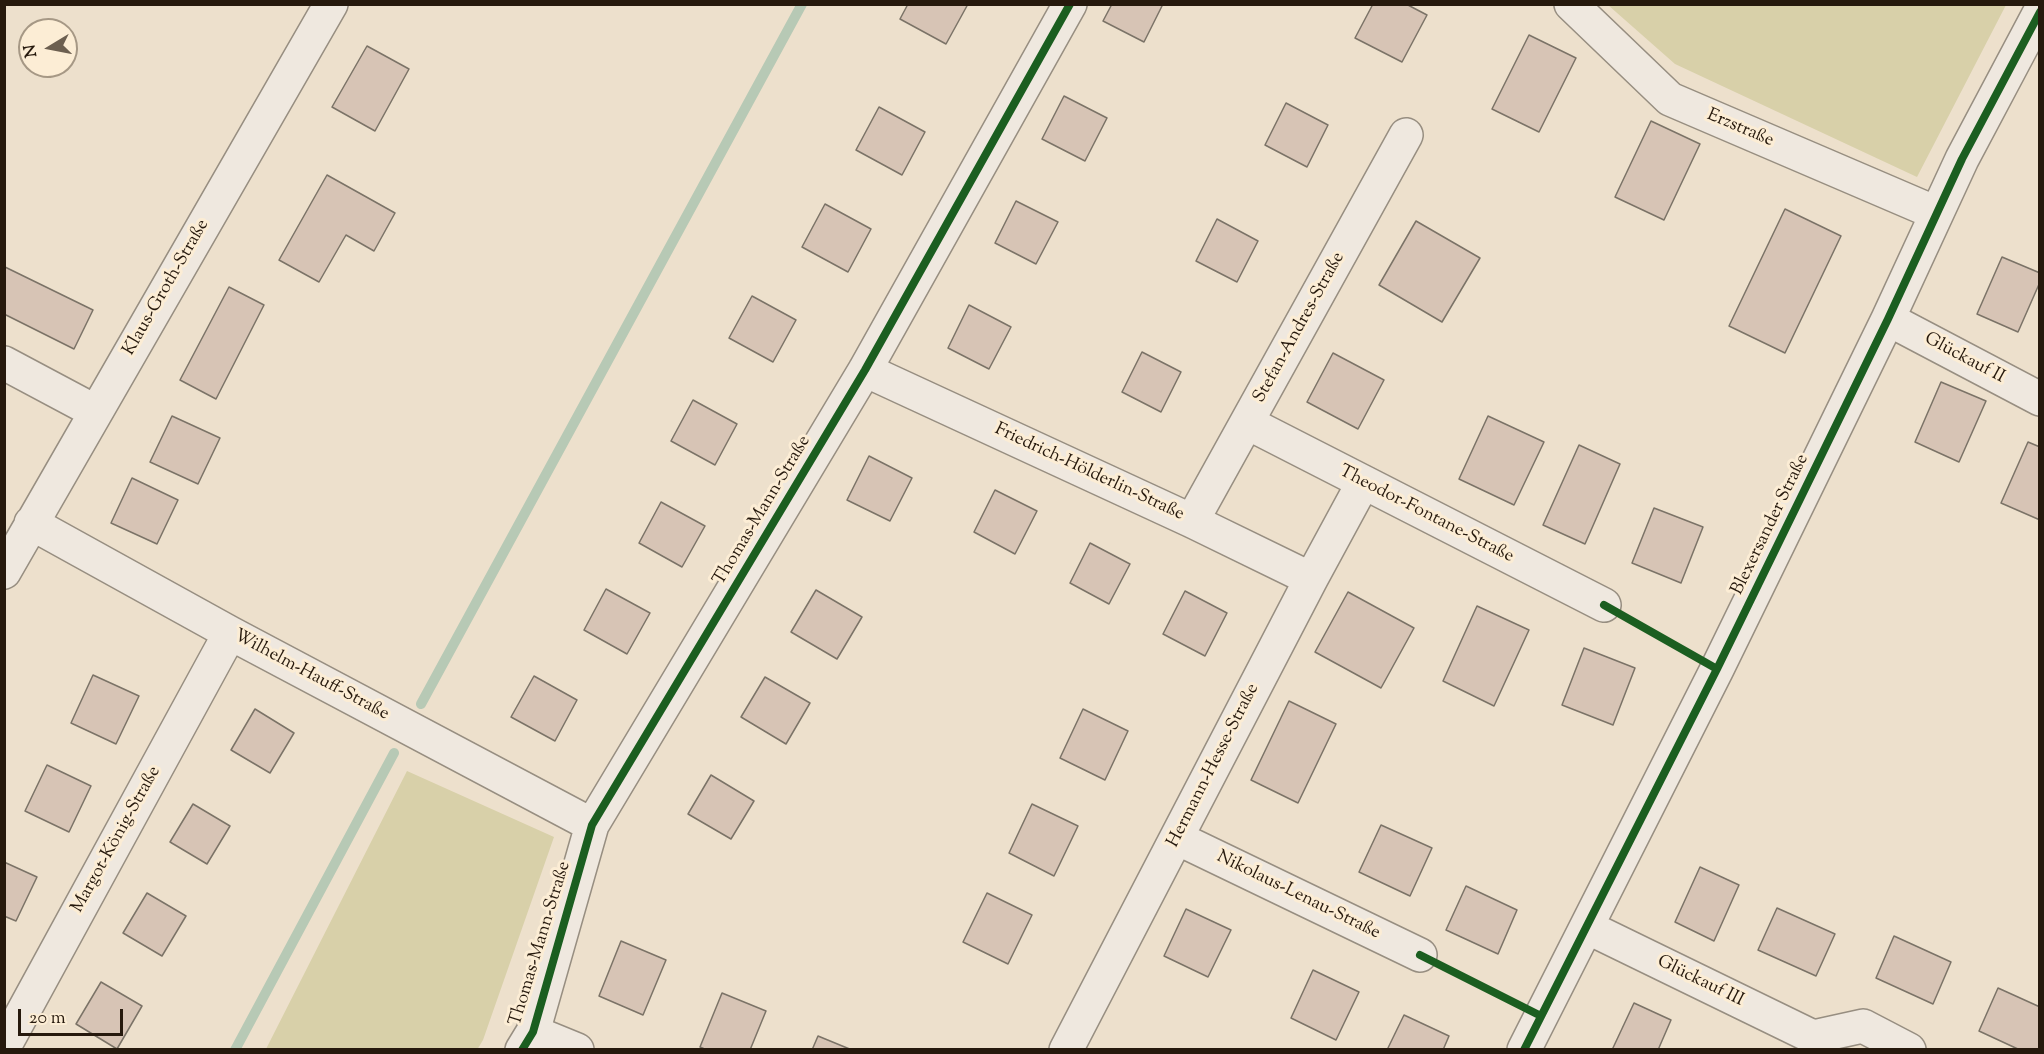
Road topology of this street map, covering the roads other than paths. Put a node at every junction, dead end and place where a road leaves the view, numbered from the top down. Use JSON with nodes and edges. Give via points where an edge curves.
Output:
{"nodes":[{"id":1,"x":331,"y":4,"type":"edge"},
{"id":2,"x":1070,"y":4,"type":"edge"},
{"id":3,"x":1571,"y":4,"type":"edge"},
{"id":4,"x":2040,"y":12,"type":"edge"},
{"id":5,"x":1406,"y":135,"type":"dead end"},
{"id":6,"x":1936,"y":213,"type":"junction"},
{"id":7,"x":1888,"y":319,"type":"junction"},
{"id":8,"x":4,"y":363,"type":"edge"},
{"id":9,"x":865,"y":370,"type":"junction"},
{"id":10,"x":2040,"y":399,"type":"edge"},
{"id":11,"x":96,"y":412,"type":"junction"},
{"id":12,"x":1248,"y":423,"type":"junction"},
{"id":13,"x":1363,"y":483,"type":"junction"},
{"id":14,"x":1192,"y":521,"type":"junction"},
{"id":15,"x":32,"y":523,"type":"junction"},
{"id":16,"x":4,"y":572,"type":"edge"},
{"id":17,"x":1311,"y":579,"type":"junction"},
{"id":18,"x":1604,"y":606,"type":"dead end"},
{"id":19,"x":230,"y":633,"type":"junction"},
{"id":20,"x":592,"y":825,"type":"junction"},
{"id":21,"x":1177,"y":838,"type":"junction"},
{"id":22,"x":1587,"y":927,"type":"junction"},
{"id":23,"x":1420,"y":954,"type":"dead end"},
{"id":24,"x":528,"y":1041,"type":"edge"},
{"id":25,"x":1816,"y":1044,"type":"edge"},
{"id":26,"x":4,"y":1047,"type":"edge"},
{"id":27,"x":577,"y":1050,"type":"edge"},
{"id":28,"x":1066,"y":1050,"type":"edge"},
{"id":29,"x":1524,"y":1050,"type":"edge"},
{"id":30,"x":1909,"y":1050,"type":"edge"}],
"edges":[{"from":1,"to":11,"type":"street","name":"Klaus-Groth-Straße"},
{"from":2,"to":9,"type":"street","name":"Thomas-Mann-Straße"},
{"from":3,"to":6,"type":"street","name":"Erzstraße","via":[[1670,99]]},
{"from":4,"to":6,"type":"street","name":"Blexersander Straße"},
{"from":5,"to":12,"type":"street","name":"Stefan-Andres-Straße"},
{"from":6,"to":7,"type":"street","name":"Blexersander Straße"},
{"from":7,"to":10,"type":"street","name":"Glückauf II"},
{"from":7,"to":22,"type":"street","name":"Blexersander Straße"},
{"from":8,"to":11,"type":"street"},
{"from":9,"to":14,"type":"street","name":"Friedrich-Hölderlin-Straße"},
{"from":9,"to":20,"type":"street","name":"Thomas-Mann-Straße"},
{"from":11,"to":15,"type":"street","name":"Klaus-Groth-Straße"},
{"from":12,"to":13,"type":"street","name":"Theodor-Fontane-Straße"},
{"from":12,"to":14,"type":"street","name":"Stefan-Andres-Straße"},
{"from":13,"to":17,"type":"street","name":"Hermann-Hesse-Straße"},
{"from":13,"to":18,"type":"street","name":"Theodor-Fontane-Straße"},
{"from":14,"to":17,"type":"street","name":"Friedrich-Hölderlin-Straße"},
{"from":15,"to":16,"type":"street","name":"Klaus-Groth-Straße"},
{"from":15,"to":19,"type":"street","name":"Wilhelm-Hauff-Straße"},
{"from":17,"to":21,"type":"street","name":"Hermann-Hesse-Straße"},
{"from":19,"to":20,"type":"street","name":"Wilhelm-Hauff-Straße"},
{"from":19,"to":26,"type":"street","name":"Margot-König-Straße"},
{"from":20,"to":24,"type":"street","name":"Thomas-Mann-Straße"},
{"from":21,"to":23,"type":"street","name":"Nikolaus-Lenau-Straße"},
{"from":21,"to":28,"type":"street","name":"Hermann-Hesse-Straße"},
{"from":22,"to":25,"type":"street","name":"Glückauf III"},
{"from":22,"to":29,"type":"street","name":"Blexersander Straße"},
{"from":24,"to":27,"type":"street"},
{"from":25,"to":30,"type":"street","name":"Glückauf III","via":[[1863,1026]]}]}
